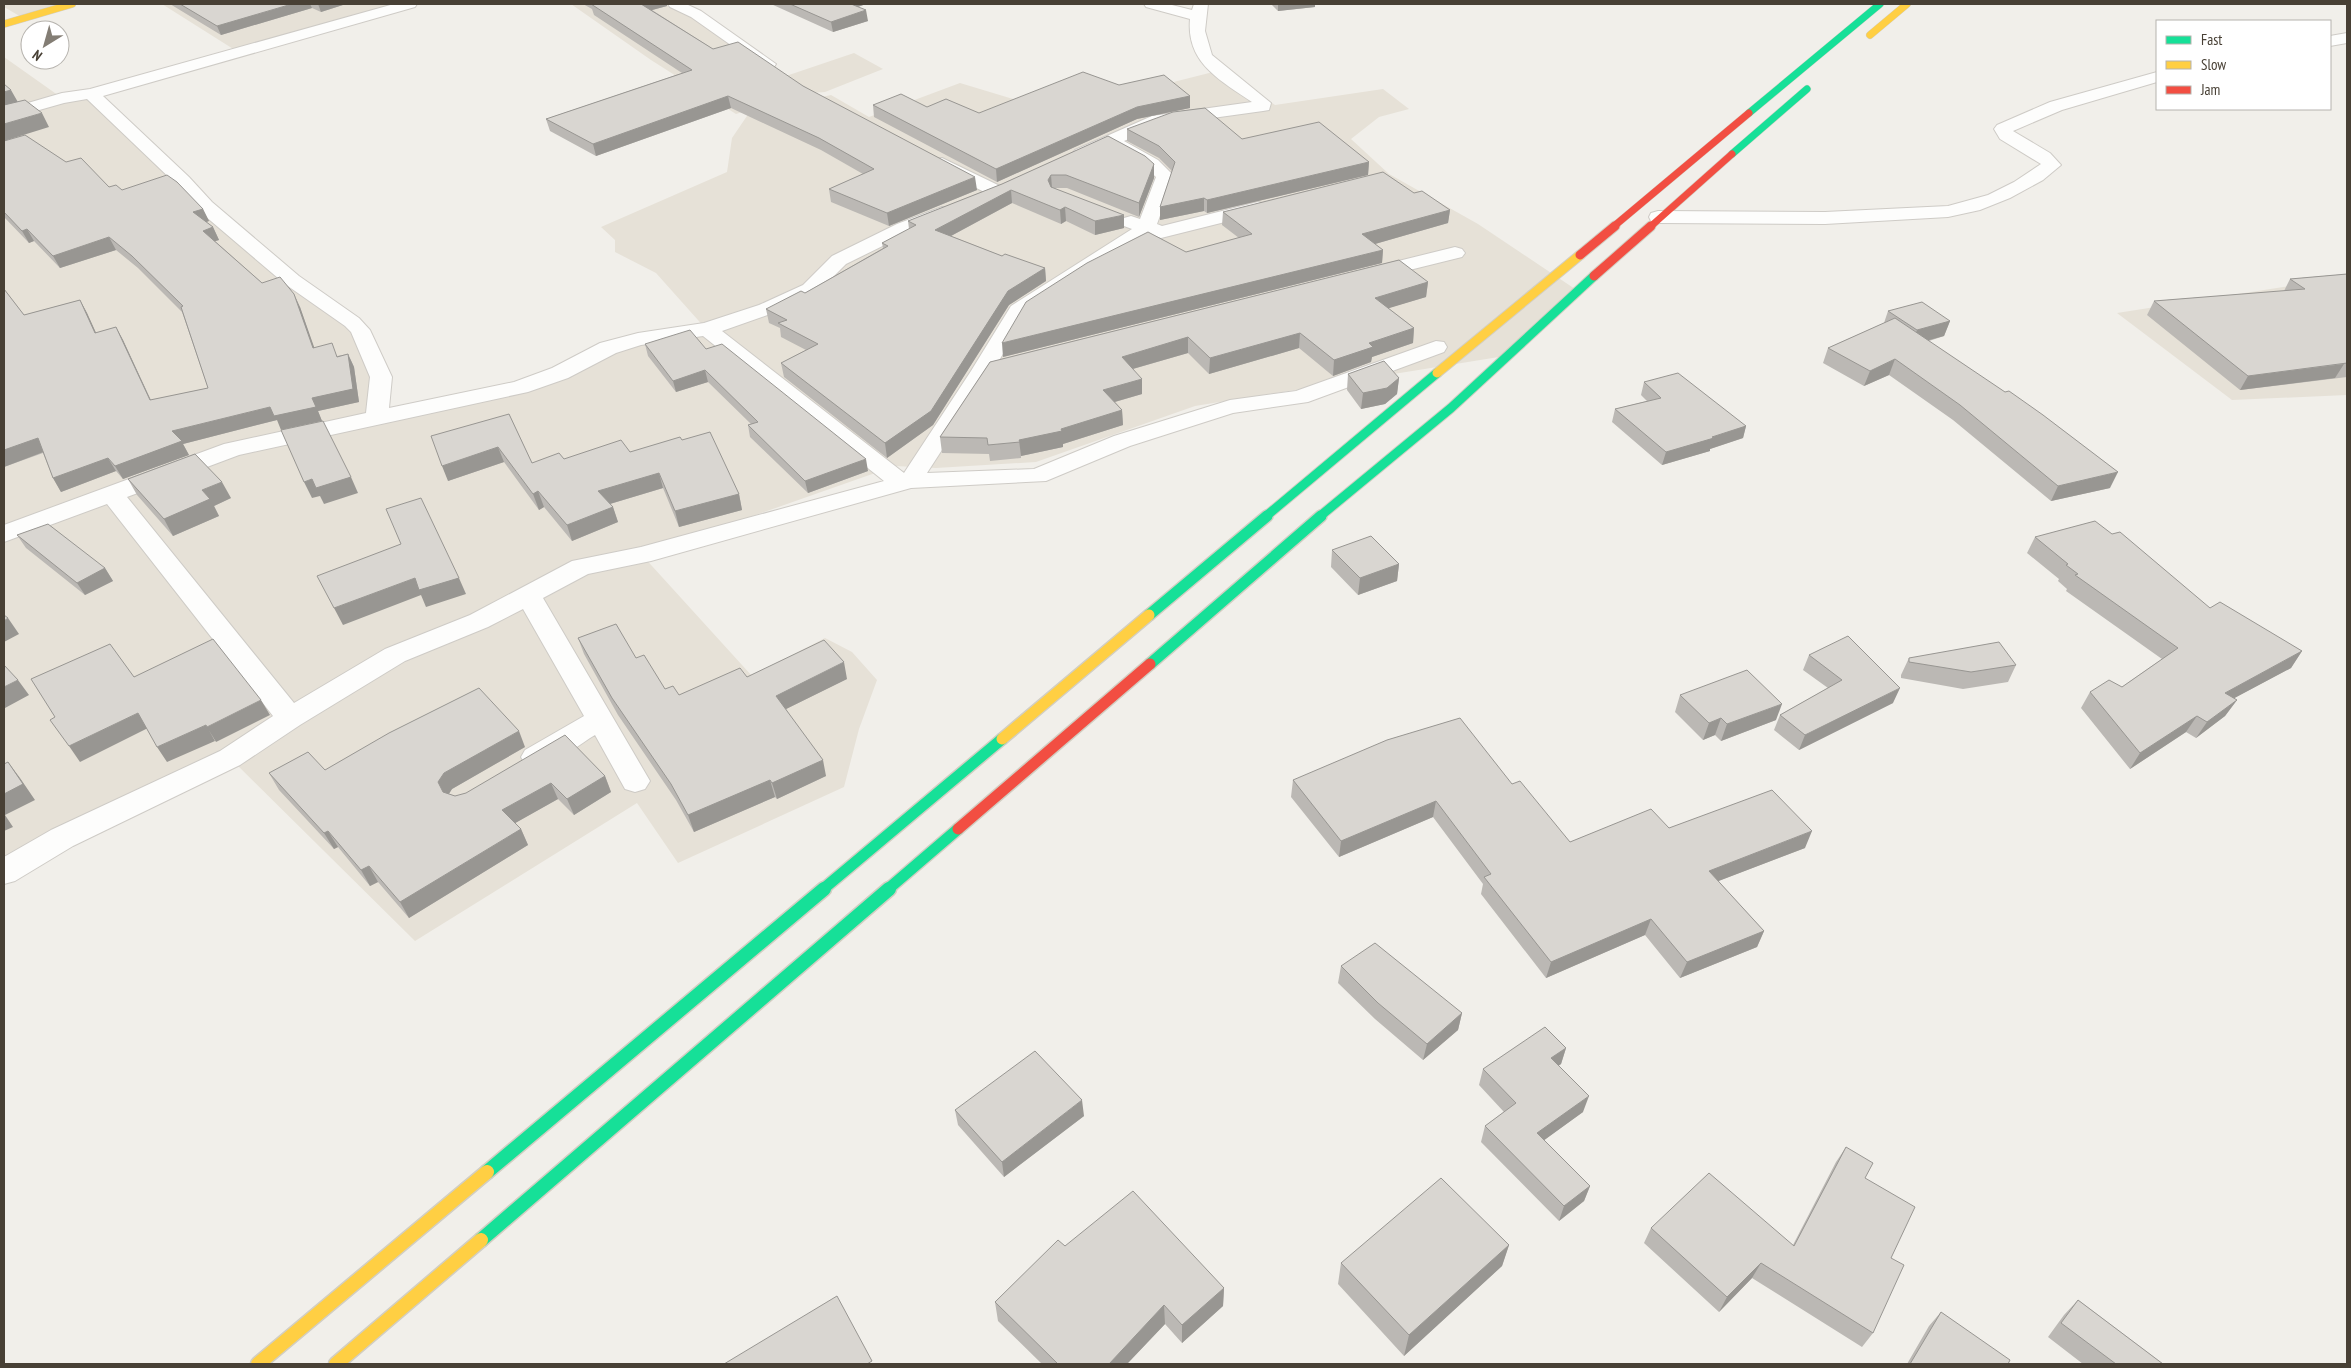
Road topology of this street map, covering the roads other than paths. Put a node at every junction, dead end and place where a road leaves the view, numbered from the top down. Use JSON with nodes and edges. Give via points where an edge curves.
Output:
{"nodes":[{"id":1,"x":72,"y":4,"type":"edge"},
{"id":2,"x":410,"y":4,"type":"edge"},
{"id":3,"x":675,"y":4,"type":"edge"},
{"id":4,"x":1151,"y":4,"type":"edge"},
{"id":5,"x":1880,"y":4,"type":"edge"},
{"id":6,"x":1907,"y":4,"type":"edge"},
{"id":7,"x":1199,"y":10,"type":"edge"},
{"id":8,"x":4,"y":24,"type":"edge"},
{"id":9,"x":2347,"y":38,"type":"edge"},
{"id":10,"x":2331,"y":41,"type":"edge"},
{"id":11,"x":1862,"y":43,"type":"dead end"},
{"id":12,"x":778,"y":71,"type":"edge"},
{"id":13,"x":2156,"y":77,"type":"edge"},
{"id":14,"x":1816,"y":81,"type":"dead end"},
{"id":15,"x":91,"y":94,"type":"junction"},
{"id":16,"x":4,"y":115,"type":"edge"},
{"id":17,"x":1110,"y":141,"type":"junction"},
{"id":18,"x":928,"y":155,"type":"edge"},
{"id":19,"x":1060,"y":163,"type":"edge"},
{"id":20,"x":978,"y":199,"type":"edge"},
{"id":21,"x":1280,"y":203,"type":"edge"},
{"id":22,"x":959,"y":206,"type":"edge"},
{"id":23,"x":1111,"y":214,"type":"edge"},
{"id":24,"x":1658,"y":217,"type":"junction"},
{"id":25,"x":1146,"y":228,"type":"junction"},
{"id":26,"x":1455,"y":253,"type":"dead end"},
{"id":27,"x":1349,"y":279,"type":"edge"},
{"id":28,"x":707,"y":329,"type":"junction"},
{"id":29,"x":1436,"y":347,"type":"dead end"},
{"id":30,"x":1011,"y":364,"type":"edge"},
{"id":31,"x":982,"y":371,"type":"junction"},
{"id":32,"x":377,"y":417,"type":"junction"},
{"id":33,"x":906,"y":482,"type":"junction"},
{"id":34,"x":112,"y":494,"type":"junction"},
{"id":35,"x":4,"y":534,"type":"edge"},
{"id":36,"x":529,"y":596,"type":"junction"},
{"id":37,"x":290,"y":718,"type":"junction"},
{"id":38,"x":600,"y":720,"type":"junction"},
{"id":39,"x":514,"y":769,"type":"edge"},
{"id":40,"x":634,"y":781,"type":"dead end"},
{"id":41,"x":4,"y":872,"type":"edge"},
{"id":42,"x":258,"y":1364,"type":"edge"},
{"id":43,"x":336,"y":1364,"type":"edge"}],
"edges":[{"from":1,"to":8,"type":"main road"},
{"from":2,"to":15,"type":"street"},
{"from":3,"to":12,"type":"street","via":[[696,14]]},
{"from":4,"to":7,"type":"street"},
{"from":5,"to":42,"type":"main road"},
{"from":6,"to":11,"type":"main road"},
{"from":7,"to":17,"type":"street","via":[[1199,42],[1205,58],[1263,106],[1172,117],[1144,125]]},
{"from":9,"to":10,"type":"street"},
{"from":13,"to":24,"type":"street","via":[[2056,106],[2003,129],[2006,135],[2052,164],[2030,182],[1986,202],[1930,214],[1748,219]]},
{"from":14,"to":24,"type":"main road"},
{"from":15,"to":16,"type":"street","via":[[62,98]]},
{"from":15,"to":32,"type":"street","via":[[212,212],[292,280],[360,330],[381,377]]},
{"from":17,"to":19,"type":"street"},
{"from":17,"to":25,"type":"street","via":[[1152,164],[1165,176]]},
{"from":18,"to":20,"type":"street","via":[[1004,188]]},
{"from":21,"to":25,"type":"street","via":[[1167,230]]},
{"from":22,"to":28,"type":"street","via":[[904,228],[839,260],[810,289],[739,320]]},
{"from":23,"to":25,"type":"street"},
{"from":24,"to":43,"type":"main road","via":[[1451,408],[1369,474]]},
{"from":25,"to":31,"type":"street","via":[[1018,310]]},
{"from":26,"to":27,"type":"street"},
{"from":28,"to":32,"type":"street","via":[[608,348],[560,373],[520,387]]},
{"from":28,"to":33,"type":"street"},
{"from":29,"to":33,"type":"street","via":[[1300,397],[1230,407],[1122,440],[1038,476]]},
{"from":30,"to":31,"type":"street"},
{"from":31,"to":33,"type":"street"},
{"from":32,"to":34,"type":"street","via":[[232,449]]},
{"from":33,"to":36,"type":"street","via":[[642,555],[581,567]]},
{"from":34,"to":35,"type":"street"},
{"from":34,"to":37,"type":"street"},
{"from":36,"to":37,"type":"street","via":[[479,621],[395,655]]},
{"from":36,"to":38,"type":"street"},
{"from":37,"to":41,"type":"street","via":[[230,758],[62,838]]},
{"from":38,"to":39,"type":"street"},
{"from":38,"to":40,"type":"street"}]}
